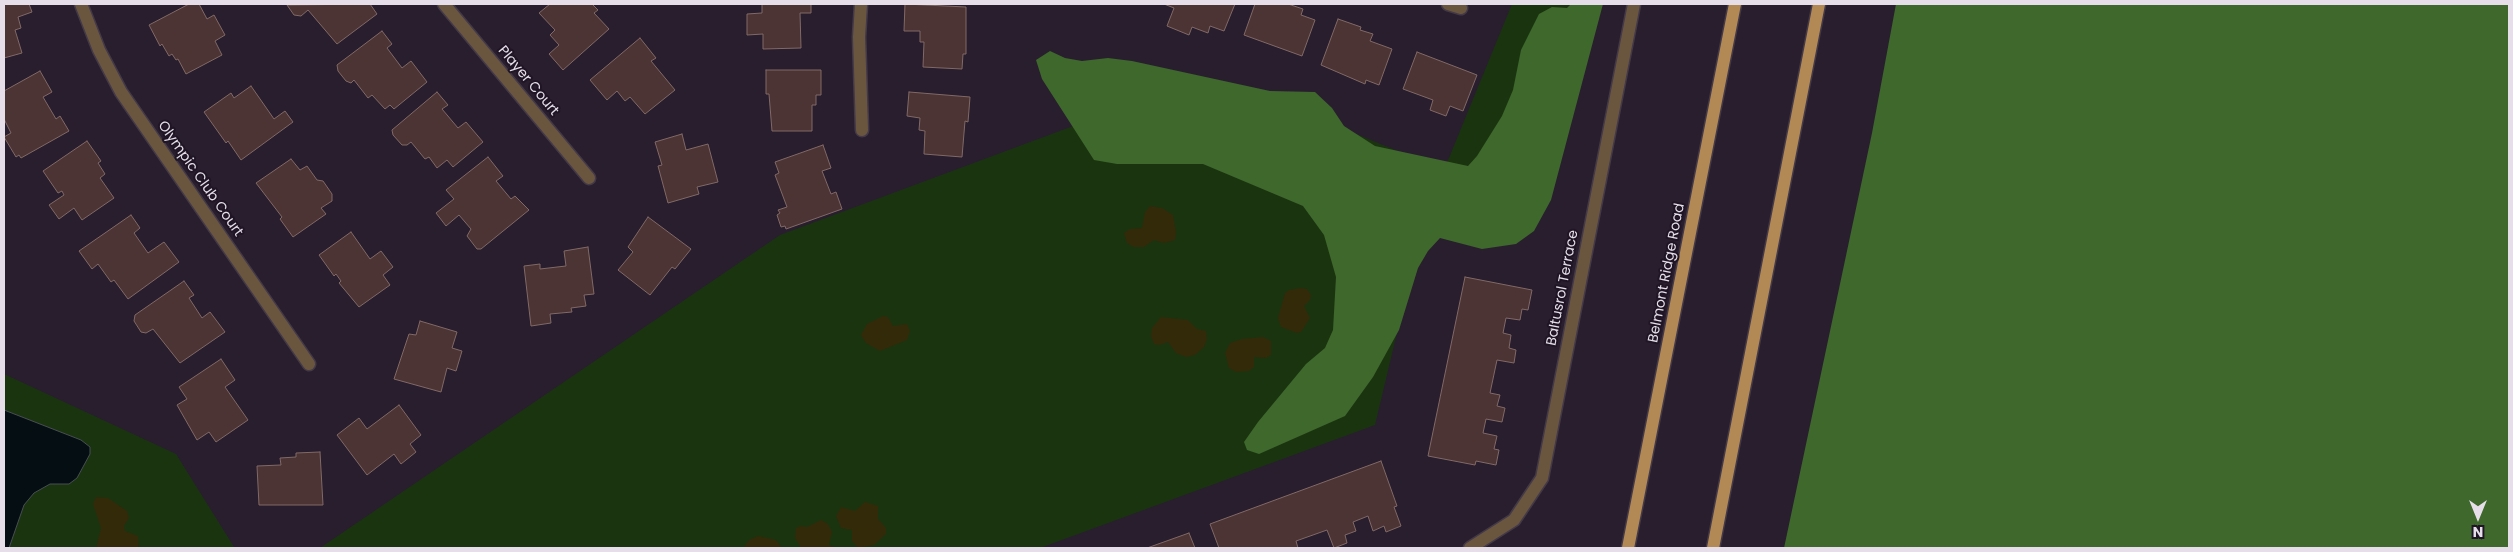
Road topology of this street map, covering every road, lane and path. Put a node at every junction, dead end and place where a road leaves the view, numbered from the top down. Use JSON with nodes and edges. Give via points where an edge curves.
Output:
{"nodes":[{"id":1,"x":81,"y":4,"type":"edge"},
{"id":2,"x":444,"y":4,"type":"edge"},
{"id":3,"x":861,"y":4,"type":"edge"},
{"id":4,"x":1448,"y":4,"type":"edge"},
{"id":5,"x":1634,"y":4,"type":"edge"},
{"id":6,"x":1735,"y":4,"type":"edge"},
{"id":7,"x":1819,"y":4,"type":"edge"},
{"id":8,"x":1461,"y":8,"type":"dead end"},
{"id":9,"x":862,"y":130,"type":"dead end"},
{"id":10,"x":589,"y":178,"type":"dead end"},
{"id":11,"x":309,"y":364,"type":"dead end"},
{"id":12,"x":1470,"y":548,"type":"edge"},
{"id":13,"x":1628,"y":548,"type":"edge"},
{"id":14,"x":1712,"y":548,"type":"edge"}],
"edges":[{"from":1,"to":11,"type":"street","name":"Olympic Club Court","via":[[99,50],[121,92]]},
{"from":2,"to":10,"type":"street","name":"Player Court"},
{"from":3,"to":9,"type":"street","via":[[858,37]]},
{"from":4,"to":8,"type":"street"},
{"from":5,"to":12,"type":"street","name":"Baltusrol Terrace","via":[[1542,478],[1514,520]]},
{"from":6,"to":13,"type":"main road","name":"Belmont Ridge Road"},
{"from":7,"to":14,"type":"main road"}]}
